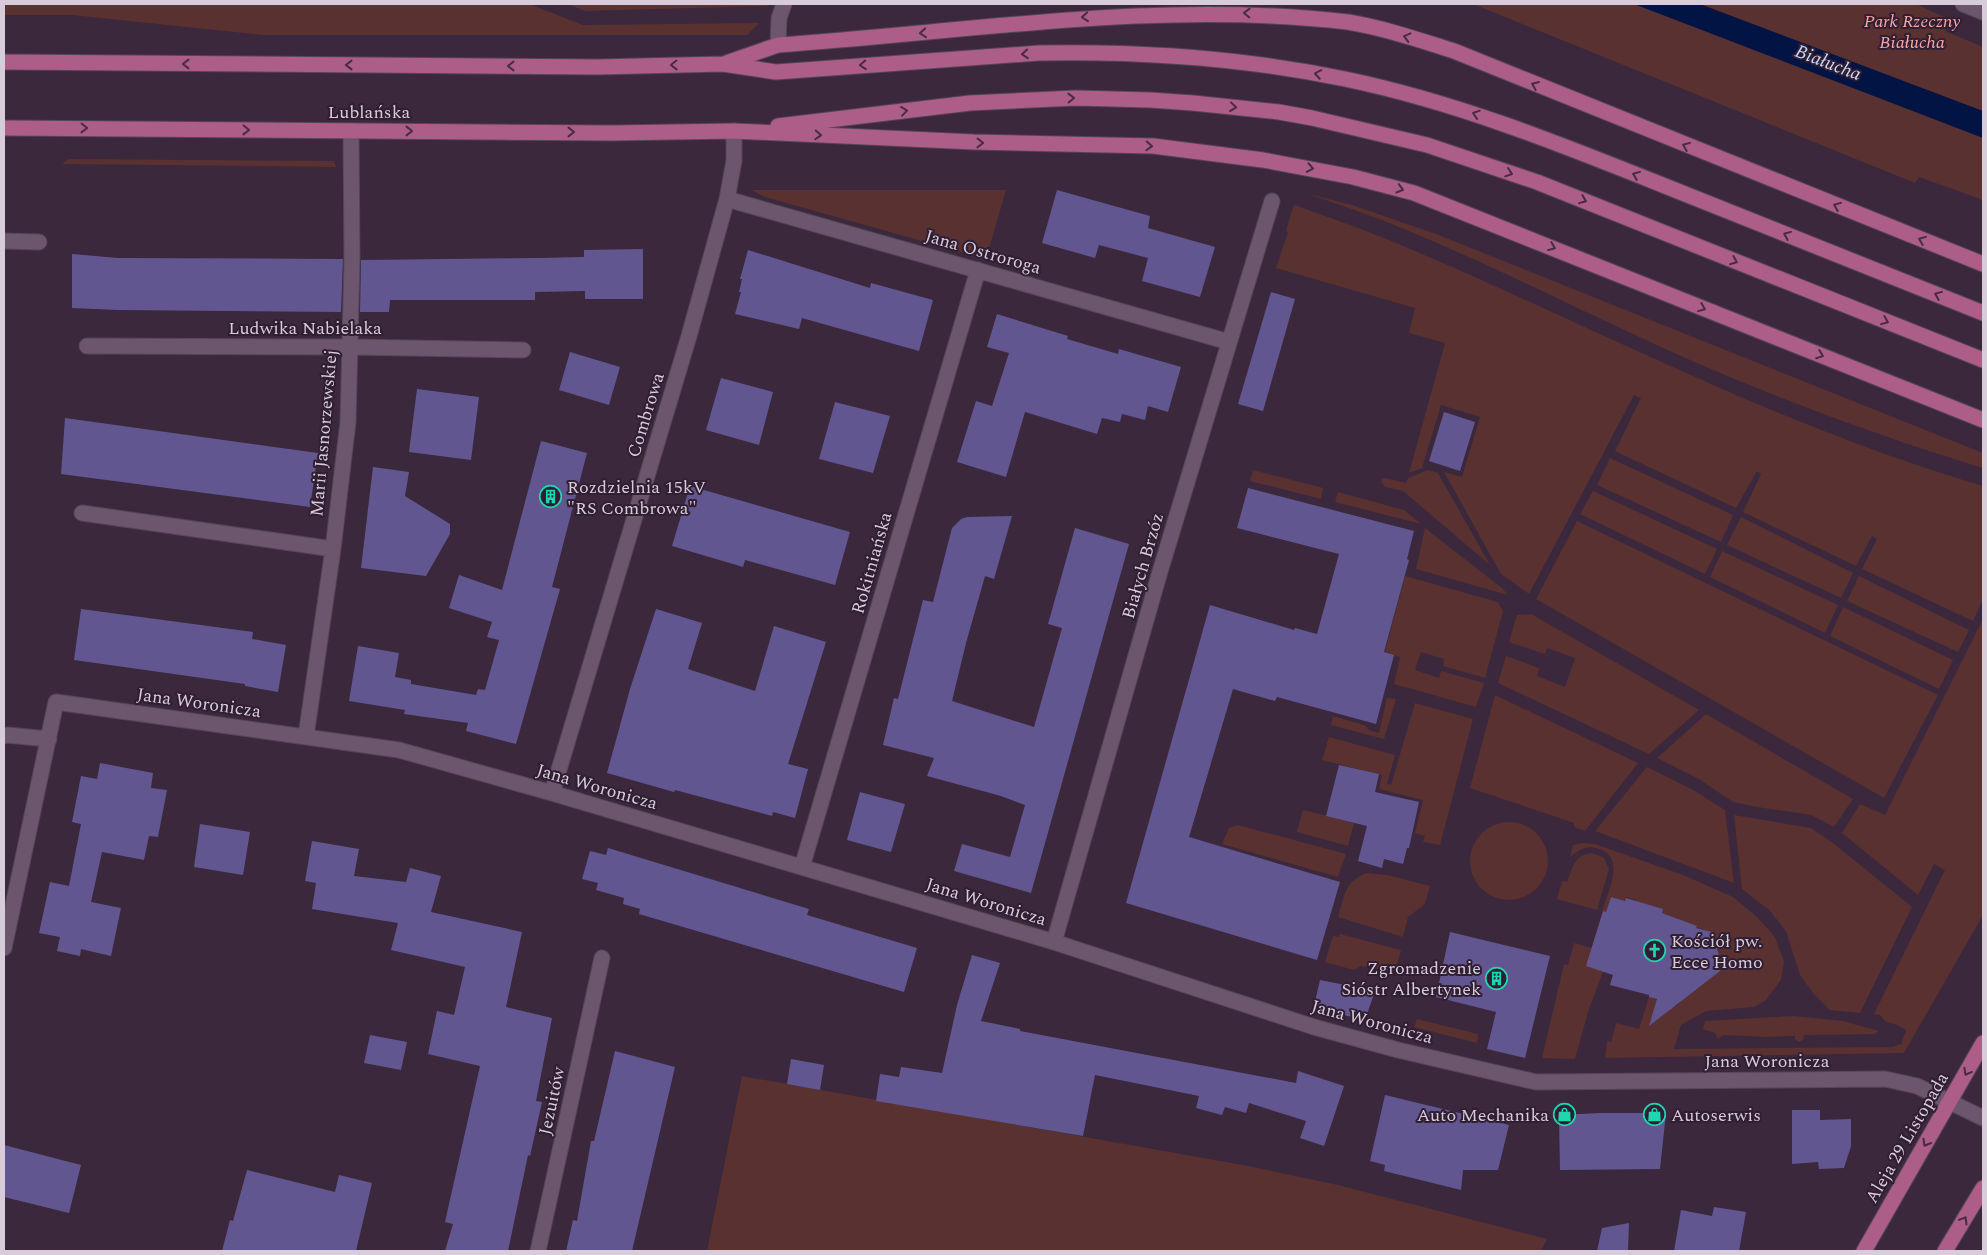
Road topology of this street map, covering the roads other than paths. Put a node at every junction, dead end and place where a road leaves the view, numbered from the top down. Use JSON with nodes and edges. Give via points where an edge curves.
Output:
{"nodes":[{"id":1,"x":784,"y":4,"type":"edge"},
{"id":2,"x":1963,"y":4,"type":"edge"},
{"id":3,"x":1983,"y":12,"type":"edge"},
{"id":4,"x":778,"y":45,"type":"junction"},
{"id":5,"x":4,"y":62,"type":"edge"},
{"id":6,"x":723,"y":64,"type":"junction"},
{"id":7,"x":4,"y":128,"type":"edge"},
{"id":8,"x":351,"y":131,"type":"junction"},
{"id":9,"x":734,"y":131,"type":"junction"},
{"id":10,"x":727,"y":199,"type":"junction"},
{"id":11,"x":1272,"y":201,"type":"dead end"},
{"id":12,"x":4,"y":241,"type":"edge"},
{"id":13,"x":39,"y":242,"type":"dead end"},
{"id":14,"x":1983,"y":264,"type":"edge"},
{"id":15,"x":978,"y":270,"type":"junction"},
{"id":16,"x":1983,"y":312,"type":"edge"},
{"id":17,"x":1229,"y":342,"type":"junction"},
{"id":18,"x":87,"y":346,"type":"dead end"},
{"id":19,"x":350,"y":347,"type":"junction"},
{"id":20,"x":523,"y":350,"type":"dead end"},
{"id":21,"x":1983,"y":360,"type":"edge"},
{"id":22,"x":1983,"y":420,"type":"edge"},
{"id":23,"x":82,"y":513,"type":"dead end"},
{"id":24,"x":333,"y":549,"type":"junction"},
{"id":25,"x":4,"y":736,"type":"edge"},
{"id":26,"x":306,"y":736,"type":"junction"},
{"id":27,"x":49,"y":739,"type":"junction"},
{"id":28,"x":552,"y":793,"type":"junction"},
{"id":29,"x":802,"y":867,"type":"junction"},
{"id":30,"x":1054,"y":942,"type":"junction"},
{"id":31,"x":4,"y":948,"type":"edge"},
{"id":32,"x":602,"y":958,"type":"dead end"},
{"id":33,"x":1983,"y":1043,"type":"edge"},
{"id":34,"x":1950,"y":1101,"type":"junction"},
{"id":35,"x":1983,"y":1118,"type":"edge"},
{"id":36,"x":1983,"y":1188,"type":"edge"},
{"id":37,"x":538,"y":1251,"type":"edge"},
{"id":38,"x":1864,"y":1251,"type":"edge"},
{"id":39,"x":1945,"y":1251,"type":"edge"}],
"edges":[{"from":1,"to":4,"type":"street","via":[[779,18]]},
{"from":2,"to":3,"type":"street"},
{"from":4,"to":6,"type":"main road"},
{"from":14,"to":4,"type":"main road","one_way":true,"via":[[1454,51],[1350,23],[1272,14],[1120,14]]},
{"from":6,"to":5,"type":"main road","one_way":true,"via":[[588,67]]},
{"from":16,"to":6,"type":"main road","one_way":true,"via":[[1554,142],[1476,114],[1354,81],[1261,65],[1144,53],[1039,53],[776,72]]},
{"from":7,"to":8,"type":"main road","name":"Lublańska","one_way":true},
{"from":8,"to":9,"type":"main road","name":"Lublańska","one_way":true},
{"from":8,"to":19,"type":"street","name":"Marii Jasnorzewskiej"},
{"from":9,"to":10,"type":"street","name":"Combrowa","via":[[734,161]]},
{"from":9,"to":21,"type":"main road","one_way":true,"via":[[970,103],[1076,98],[1150,100],[1252,109],[1344,125],[1427,145],[1537,182]]},
{"from":9,"to":22,"type":"main road","one_way":true,"via":[[1153,146],[1263,160],[1353,177],[1414,193]]},
{"from":10,"to":15,"type":"street","name":"Jana Ostroroga"},
{"from":10,"to":28,"type":"street","name":"Combrowa"},
{"from":11,"to":17,"type":"street","name":"Białych Brzóz"},
{"from":12,"to":13,"type":"street"},
{"from":15,"to":17,"type":"street","name":"Jana Ostroroga"},
{"from":15,"to":29,"type":"street","name":"Rokitniańska"},
{"from":17,"to":30,"type":"street","name":"Białych Brzóz"},
{"from":18,"to":19,"type":"street","name":"Ludwika Nabielaka"},
{"from":19,"to":20,"type":"street","name":"Ludwika Nabielaka"},
{"from":19,"to":24,"type":"street","name":"Marii Jasnorzewskiej","via":[[348,422]]},
{"from":23,"to":24,"type":"street"},
{"from":24,"to":26,"type":"street","name":"Marii Jasnorzewskiej"},
{"from":25,"to":27,"type":"street"},
{"from":26,"to":27,"type":"street","name":"Jana Woronicza","via":[[56,702]]},
{"from":26,"to":28,"type":"street","name":"Jana Woronicza","via":[[399,750]]},
{"from":27,"to":31,"type":"street"},
{"from":28,"to":29,"type":"street","name":"Jana Woronicza"},
{"from":29,"to":30,"type":"street","name":"Jana Woronicza"},
{"from":30,"to":34,"type":"street","name":"Jana Woronicza","via":[[1314,1027],[1536,1082],[1885,1079],[1917,1086]]},
{"from":32,"to":37,"type":"street","name":"Jezuitów"},
{"from":33,"to":34,"type":"main road","name":"Aleja 29 Listopada","one_way":true},
{"from":34,"to":35,"type":"street","name":"Jana Woronicza"},
{"from":34,"to":38,"type":"main road","name":"Aleja 29 Listopada","one_way":true},
{"from":39,"to":36,"type":"main road","one_way":true}]}
